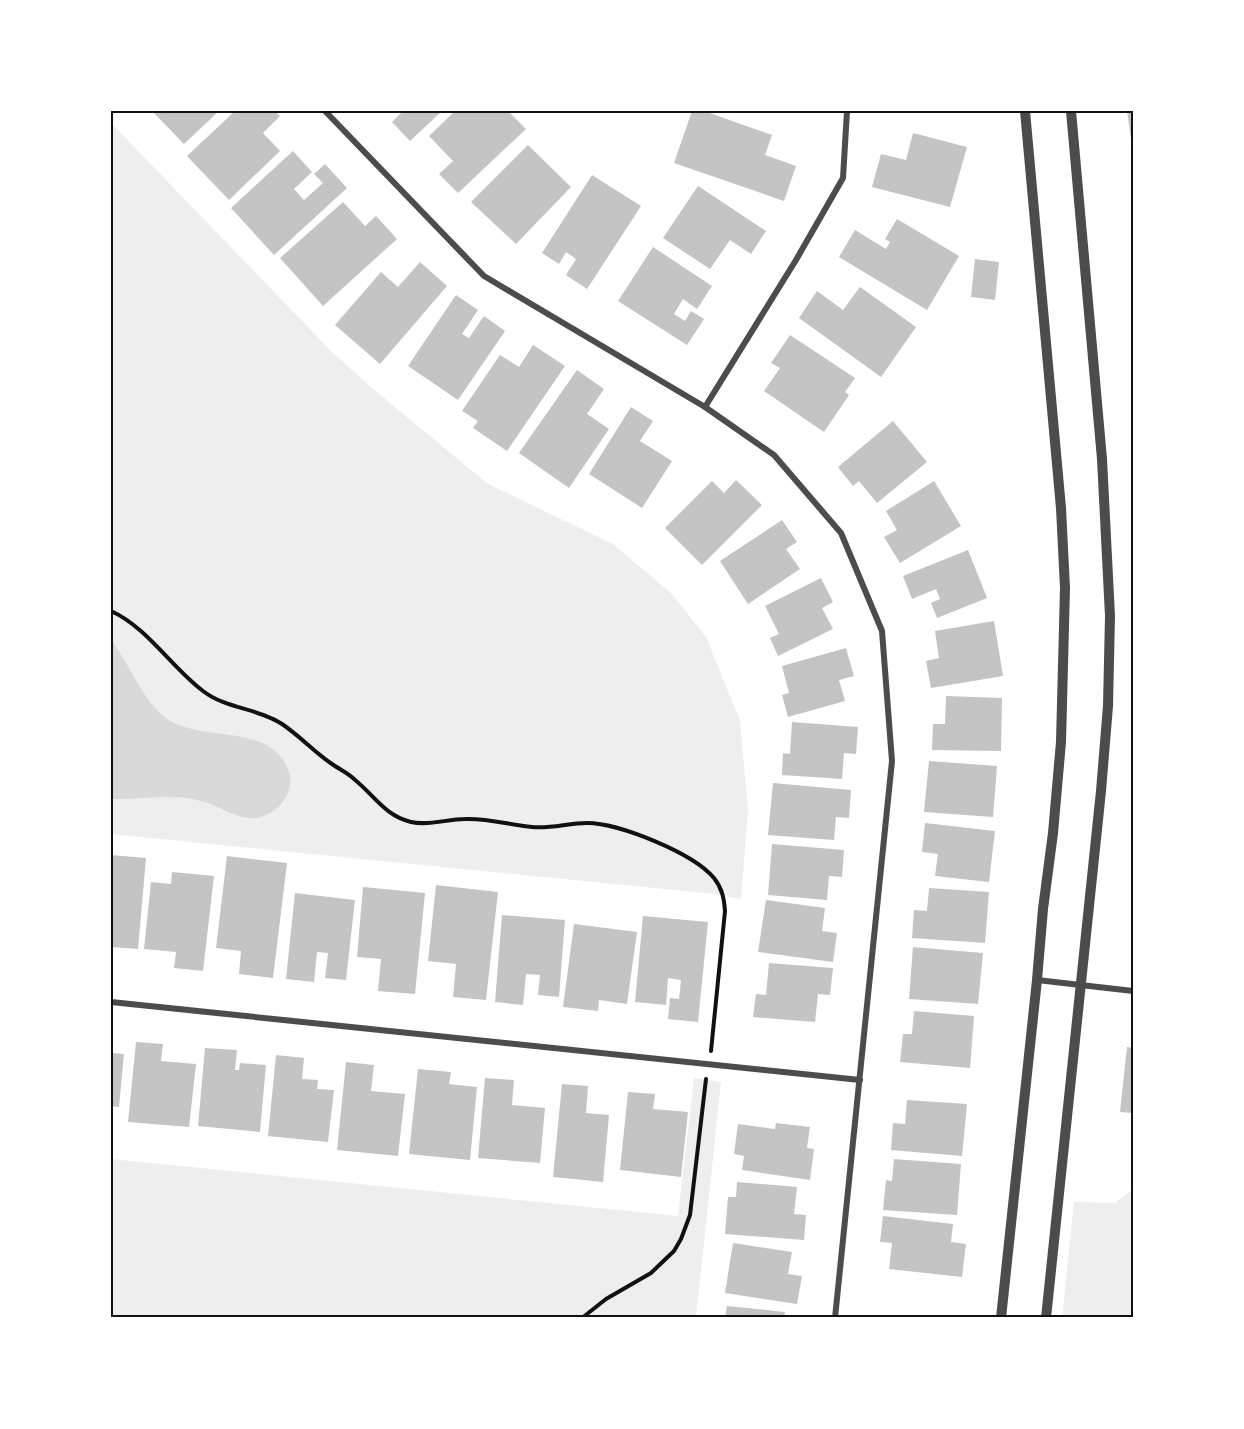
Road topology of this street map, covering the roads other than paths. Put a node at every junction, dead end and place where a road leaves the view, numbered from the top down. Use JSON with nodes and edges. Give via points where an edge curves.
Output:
{"nodes":[{"id":1,"x":325,"y":111,"type":"edge"},
{"id":2,"x":847,"y":111,"type":"edge"},
{"id":3,"x":1025,"y":111,"type":"edge"},
{"id":4,"x":1071,"y":111,"type":"edge"},
{"id":5,"x":705,"y":407,"type":"junction"},
{"id":6,"x":1037,"y":980,"type":"junction"},
{"id":7,"x":1080,"y":984,"type":"junction"},
{"id":8,"x":1133,"y":991,"type":"edge"},
{"id":9,"x":111,"y":1002,"type":"edge"},
{"id":10,"x":860,"y":1080,"type":"junction"},
{"id":11,"x":835,"y":1318,"type":"edge"},
{"id":12,"x":1001,"y":1318,"type":"edge"},
{"id":13,"x":1046,"y":1318,"type":"edge"}],
"edges":[{"from":1,"to":5,"type":"street","via":[[484,276]]},
{"from":2,"to":5,"type":"street","via":[[843,178]]},
{"from":3,"to":6,"type":"street","via":[[1065,588],[1061,742]]},
{"from":4,"to":7,"type":"street","via":[[1102,459],[1110,616],[1108,706]]},
{"from":5,"to":10,"type":"street","via":[[774,455],[842,533],[882,631],[892,761]]},
{"from":6,"to":7,"type":"street"},
{"from":6,"to":12,"type":"street"},
{"from":7,"to":8,"type":"street"},
{"from":7,"to":13,"type":"street"},
{"from":9,"to":10,"type":"street"},
{"from":10,"to":11,"type":"street"}]}
